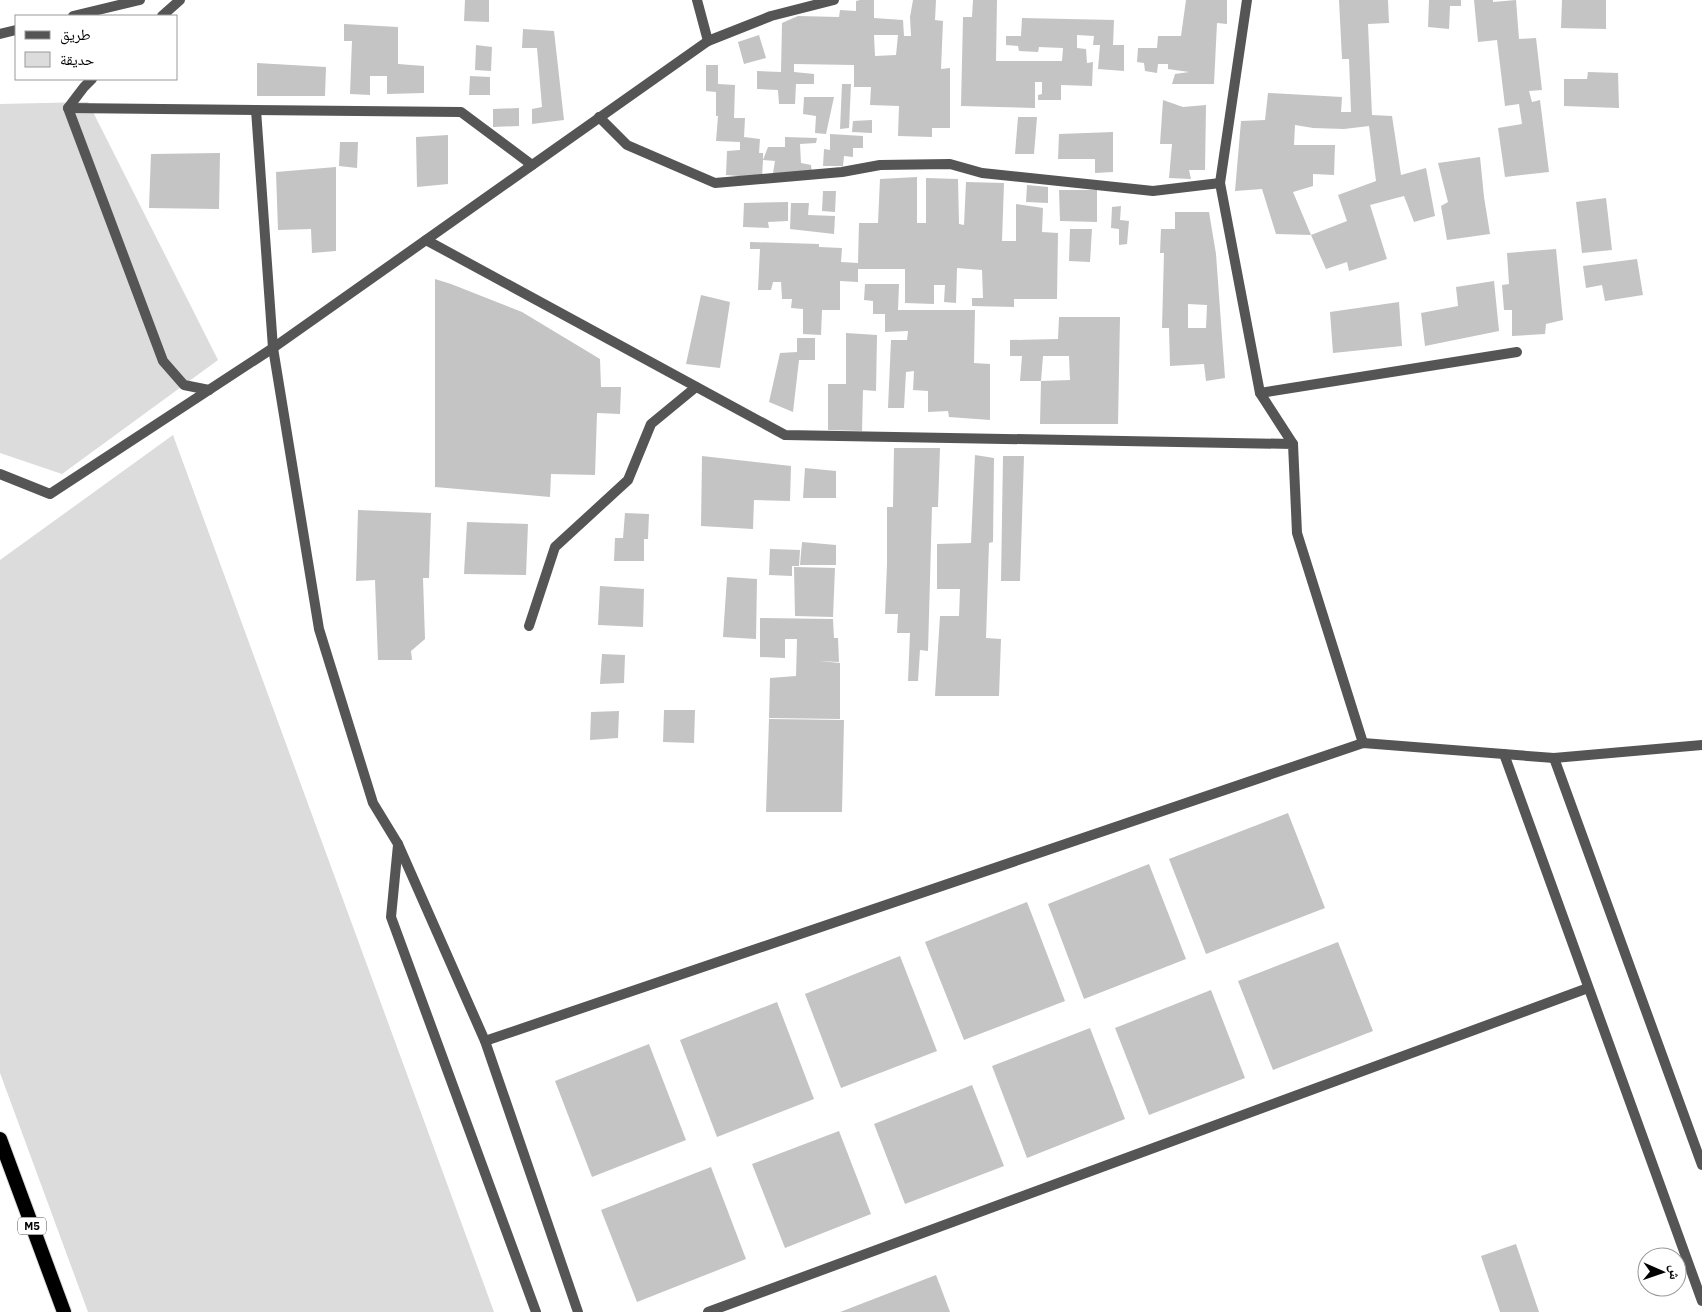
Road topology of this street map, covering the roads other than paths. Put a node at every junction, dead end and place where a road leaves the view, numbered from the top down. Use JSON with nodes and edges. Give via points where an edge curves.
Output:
{"nodes":[{"id":1,"x":140,"y":0,"type":"edge"},
{"id":2,"x":180,"y":0,"type":"edge"},
{"id":3,"x":697,"y":0,"type":"edge"},
{"id":4,"x":834,"y":0,"type":"edge"},
{"id":5,"x":1247,"y":0,"type":"edge"},
{"id":6,"x":76,"y":15,"type":"edge"},
{"id":7,"x":163,"y":15,"type":"edge"},
{"id":8,"x":15,"y":30,"type":"edge"},
{"id":9,"x":0,"y":34,"type":"edge"},
{"id":10,"x":708,"y":41,"type":"junction"},
{"id":11,"x":91,"y":80,"type":"edge"},
{"id":12,"x":68,"y":108,"type":"junction"},
{"id":13,"x":256,"y":110,"type":"junction"},
{"id":14,"x":599,"y":117,"type":"junction"},
{"id":15,"x":532,"y":165,"type":"junction"},
{"id":16,"x":1220,"y":183,"type":"junction"},
{"id":17,"x":426,"y":240,"type":"junction"},
{"id":18,"x":273,"y":348,"type":"junction"},
{"id":19,"x":1517,"y":352,"type":"dead end"},
{"id":20,"x":696,"y":387,"type":"junction"},
{"id":21,"x":209,"y":390,"type":"junction"},
{"id":22,"x":1260,"y":394,"type":"junction"},
{"id":23,"x":1293,"y":444,"type":"junction"},
{"id":24,"x":0,"y":474,"type":"edge"},
{"id":25,"x":529,"y":626,"type":"dead end"},
{"id":26,"x":1363,"y":743,"type":"junction"},
{"id":27,"x":1702,"y":745,"type":"edge"},
{"id":28,"x":1504,"y":754,"type":"junction"},
{"id":29,"x":1554,"y":758,"type":"junction"},
{"id":30,"x":398,"y":844,"type":"junction"},
{"id":31,"x":1588,"y":988,"type":"junction"},
{"id":32,"x":485,"y":1041,"type":"junction"},
{"id":33,"x":0,"y":1140,"type":"edge"},
{"id":34,"x":1702,"y":1164,"type":"edge"},
{"id":35,"x":1702,"y":1301,"type":"edge"},
{"id":36,"x":64,"y":1312,"type":"edge"},
{"id":37,"x":536,"y":1312,"type":"edge"},
{"id":38,"x":578,"y":1312,"type":"edge"},
{"id":39,"x":708,"y":1312,"type":"edge"}],
"edges":[{"from":1,"to":6,"type":"street"},
{"from":2,"to":7,"type":"street"},
{"from":3,"to":10,"type":"street"},
{"from":4,"to":10,"type":"street","via":[[771,16]]},
{"from":5,"to":16,"type":"street"},
{"from":8,"to":9,"type":"street"},
{"from":10,"to":14,"type":"street"},
{"from":11,"to":12,"type":"street"},
{"from":12,"to":13,"type":"street"},
{"from":12,"to":21,"type":"street","via":[[163,361],[184,385]]},
{"from":13,"to":15,"type":"street","via":[[461,112]]},
{"from":13,"to":18,"type":"street"},
{"from":14,"to":15,"type":"street"},
{"from":14,"to":16,"type":"street","via":[[627,145],[715,183],[842,172],[880,165],[950,164],[982,172],[1153,191]]},
{"from":15,"to":17,"type":"street"},
{"from":16,"to":22,"type":"street"},
{"from":17,"to":18,"type":"street"},
{"from":17,"to":20,"type":"street"},
{"from":18,"to":21,"type":"street"},
{"from":18,"to":30,"type":"street","via":[[319,629],[373,803]]},
{"from":19,"to":22,"type":"street"},
{"from":20,"to":23,"type":"street","via":[[785,435]]},
{"from":20,"to":25,"type":"street","via":[[651,424],[628,480],[555,547]]},
{"from":21,"to":24,"type":"street","via":[[50,494]]},
{"from":22,"to":23,"type":"street"},
{"from":23,"to":26,"type":"street","via":[[1297,533]]},
{"from":26,"to":28,"type":"street"},
{"from":26,"to":32,"type":"street"},
{"from":27,"to":29,"type":"street"},
{"from":28,"to":29,"type":"street"},
{"from":28,"to":31,"type":"street"},
{"from":29,"to":34,"type":"street"},
{"from":30,"to":32,"type":"street"},
{"from":30,"to":37,"type":"street","via":[[391,917]]},
{"from":31,"to":35,"type":"street"},
{"from":31,"to":39,"type":"street"},
{"from":32,"to":38,"type":"street"},
{"from":33,"to":36,"type":"highway","number":"M5"}]}
